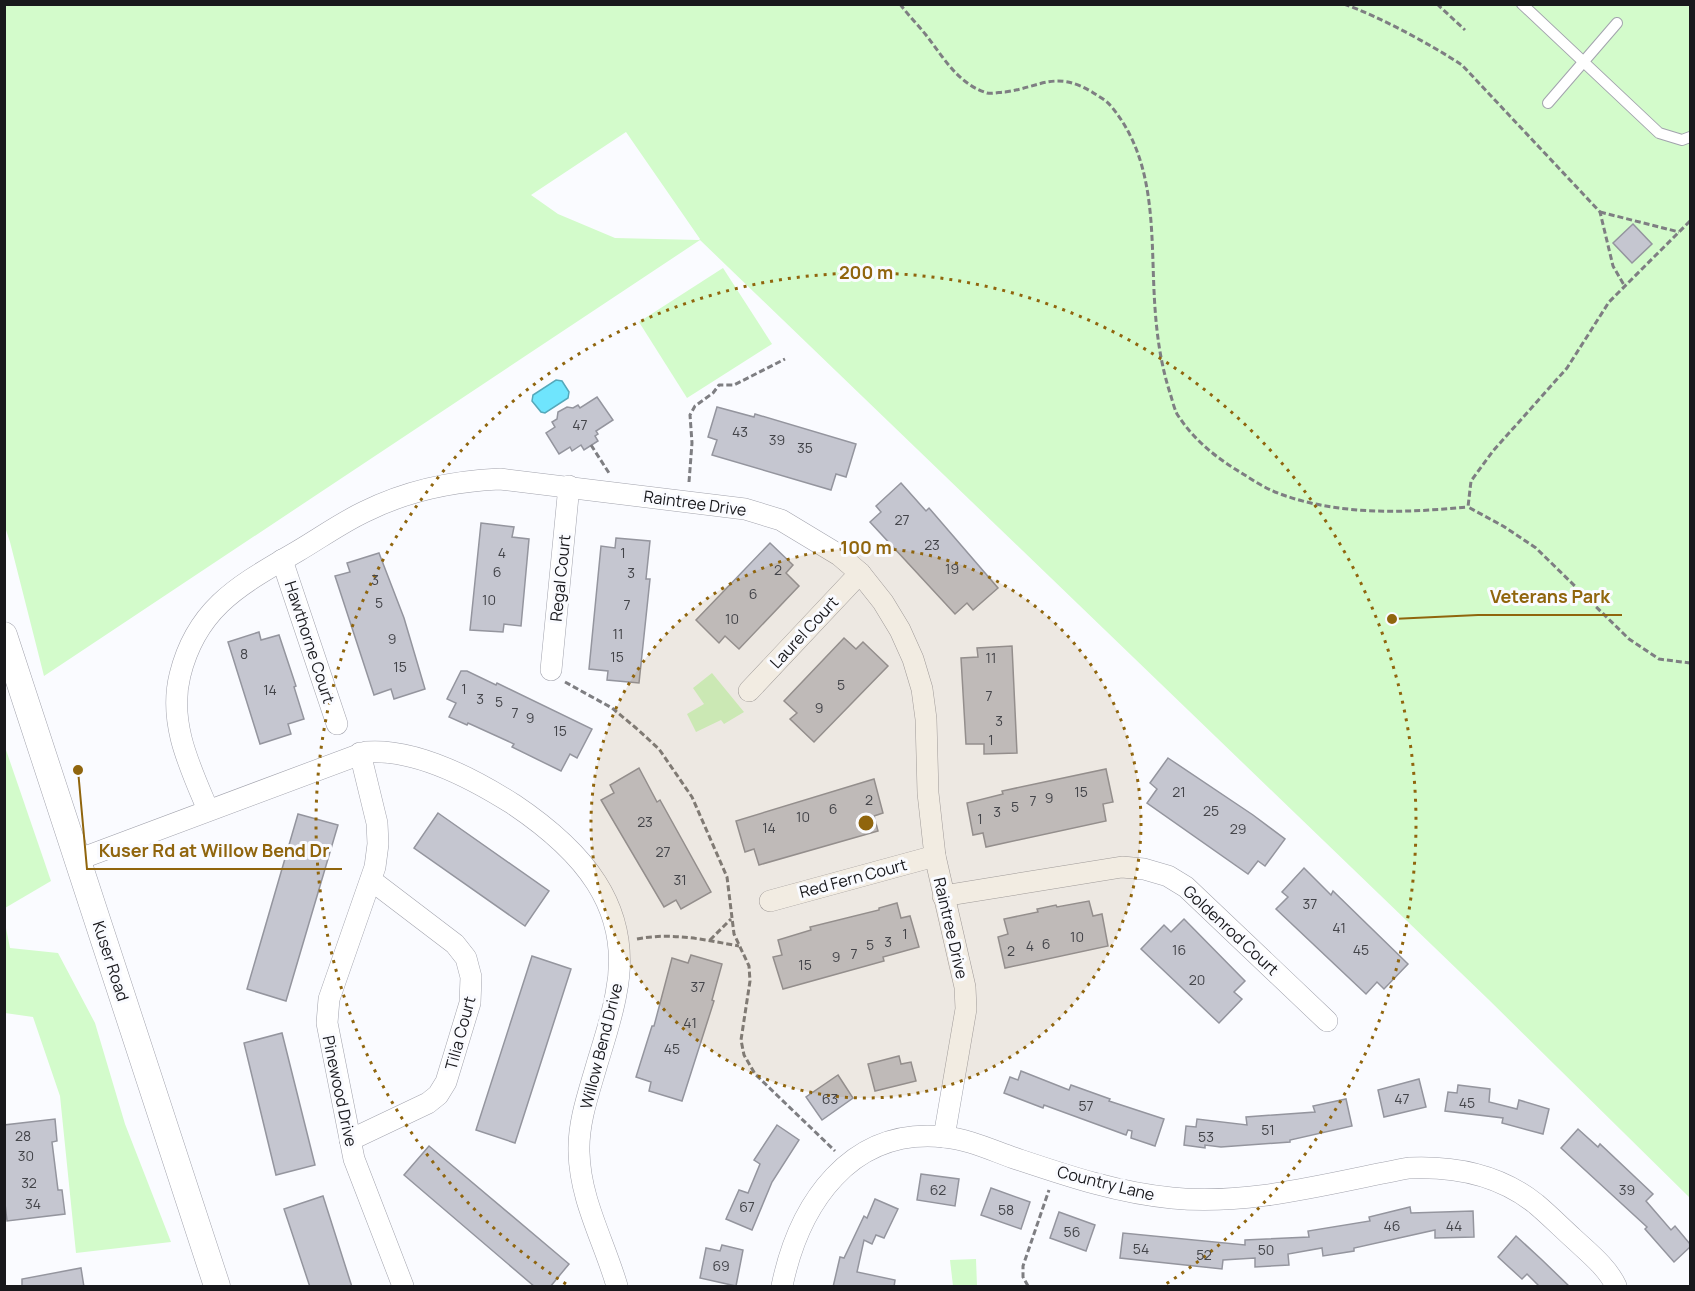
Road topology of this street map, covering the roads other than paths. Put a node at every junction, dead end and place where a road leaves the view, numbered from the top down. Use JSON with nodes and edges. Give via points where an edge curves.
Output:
{"nodes":[{"id":1,"x":1522,"y":4,"type":"edge"},
{"id":2,"x":1617,"y":23,"type":"dead end"},
{"id":3,"x":1582,"y":62,"type":"junction"},
{"id":4,"x":1548,"y":103,"type":"dead end"},
{"id":5,"x":1690,"y":137,"type":"edge"},
{"id":6,"x":569,"y":486,"type":"junction"},
{"id":7,"x":282,"y":560,"type":"junction"},
{"id":8,"x":860,"y":573,"type":"junction"},
{"id":9,"x":4,"y":635,"type":"edge"},
{"id":10,"x":551,"y":670,"type":"road end"},
{"id":11,"x":748,"y":691,"type":"dead end"},
{"id":12,"x":337,"y":724,"type":"dead end"},
{"id":13,"x":360,"y":753,"type":"junction"},
{"id":14,"x":208,"y":810,"type":"junction"},
{"id":15,"x":935,"y":856,"type":"junction"},
{"id":16,"x":77,"y":860,"type":"junction"},
{"id":17,"x":371,"y":880,"type":"junction"},
{"id":18,"x":943,"y":896,"type":"junction"},
{"id":19,"x":770,"y":901,"type":"dead end"},
{"id":20,"x":1327,"y":1021,"type":"dead end"},
{"id":21,"x":944,"y":1137,"type":"junction"},
{"id":22,"x":350,"y":1140,"type":"junction"},
{"id":23,"x":215,"y":1286,"type":"edge"},
{"id":24,"x":403,"y":1287,"type":"edge"},
{"id":25,"x":617,"y":1287,"type":"edge"},
{"id":26,"x":782,"y":1287,"type":"edge"},
{"id":27,"x":1616,"y":1287,"type":"edge"}],
"edges":[{"from":1,"to":3,"type":"lane"},
{"from":2,"to":3,"type":"lane"},
{"from":3,"to":4,"type":"lane"},
{"from":3,"to":5,"type":"lane","via":[[1659,134],[1682,140]]},
{"from":6,"to":7,"type":"street","name":"Raintree Drive","via":[[467,480],[417,492],[363,512]]},
{"from":6,"to":8,"type":"street","name":"Raintree Drive","via":[[745,509],[781,519],[839,555]]},
{"from":6,"to":10,"type":"street","name":"Regal Court"},
{"from":7,"to":12,"type":"street","name":"Hawthorne Court"},
{"from":7,"to":14,"type":"street","name":"Raintree Drive","via":[[235,589],[215,607],[198,630],[179,676],[178,729]]},
{"from":8,"to":11,"type":"street","name":"Laurel Court"},
{"from":8,"to":15,"type":"street","name":"Raintree Drive","via":[[900,630],[922,689]]},
{"from":9,"to":16,"type":"street","name":"Kuser Road"},
{"from":13,"to":14,"type":"street","name":"Willow Bend Drive"},
{"from":13,"to":17,"type":"street","name":"Pinewood Drive","via":[[377,823],[378,844]]},
{"from":13,"to":25,"type":"street","name":"Willow Bend Drive","via":[[401,753],[450,770],[493,792],[534,818],[566,845],[584,864],[604,896],[618,941],[619,969],[582,1120],[579,1150],[588,1208]]},
{"from":14,"to":16,"type":"street","name":"Willow Bend Drive"},
{"from":15,"to":18,"type":"street","name":"Raintree Drive"},
{"from":15,"to":19,"type":"street","name":"Red Fern Court"},
{"from":16,"to":23,"type":"street","name":"Kuser Road"},
{"from":17,"to":22,"type":"street","name":"Pinewood Drive","via":[[329,999],[327,1023]]},
{"from":17,"to":22,"type":"street","name":"Tilia Court","via":[[455,944],[466,958],[472,994],[446,1082],[438,1095]]},
{"from":18,"to":20,"type":"street","name":"Goldenrod Court","via":[[1122,867],[1168,876],[1194,893]]},
{"from":18,"to":21,"type":"street","name":"Raintree Drive","via":[[965,987],[966,1009]]},
{"from":21,"to":26,"type":"street","name":"Country Lane","via":[[918,1136],[893,1141],[847,1163],[811,1207],[786,1265]]},
{"from":21,"to":27,"type":"street","name":"Country Lane","via":[[1089,1183],[1173,1198],[1257,1196],[1409,1168],[1461,1170],[1512,1188],[1535,1203],[1600,1263]]},
{"from":22,"to":24,"type":"street","name":"Pinewood Drive"}]}
